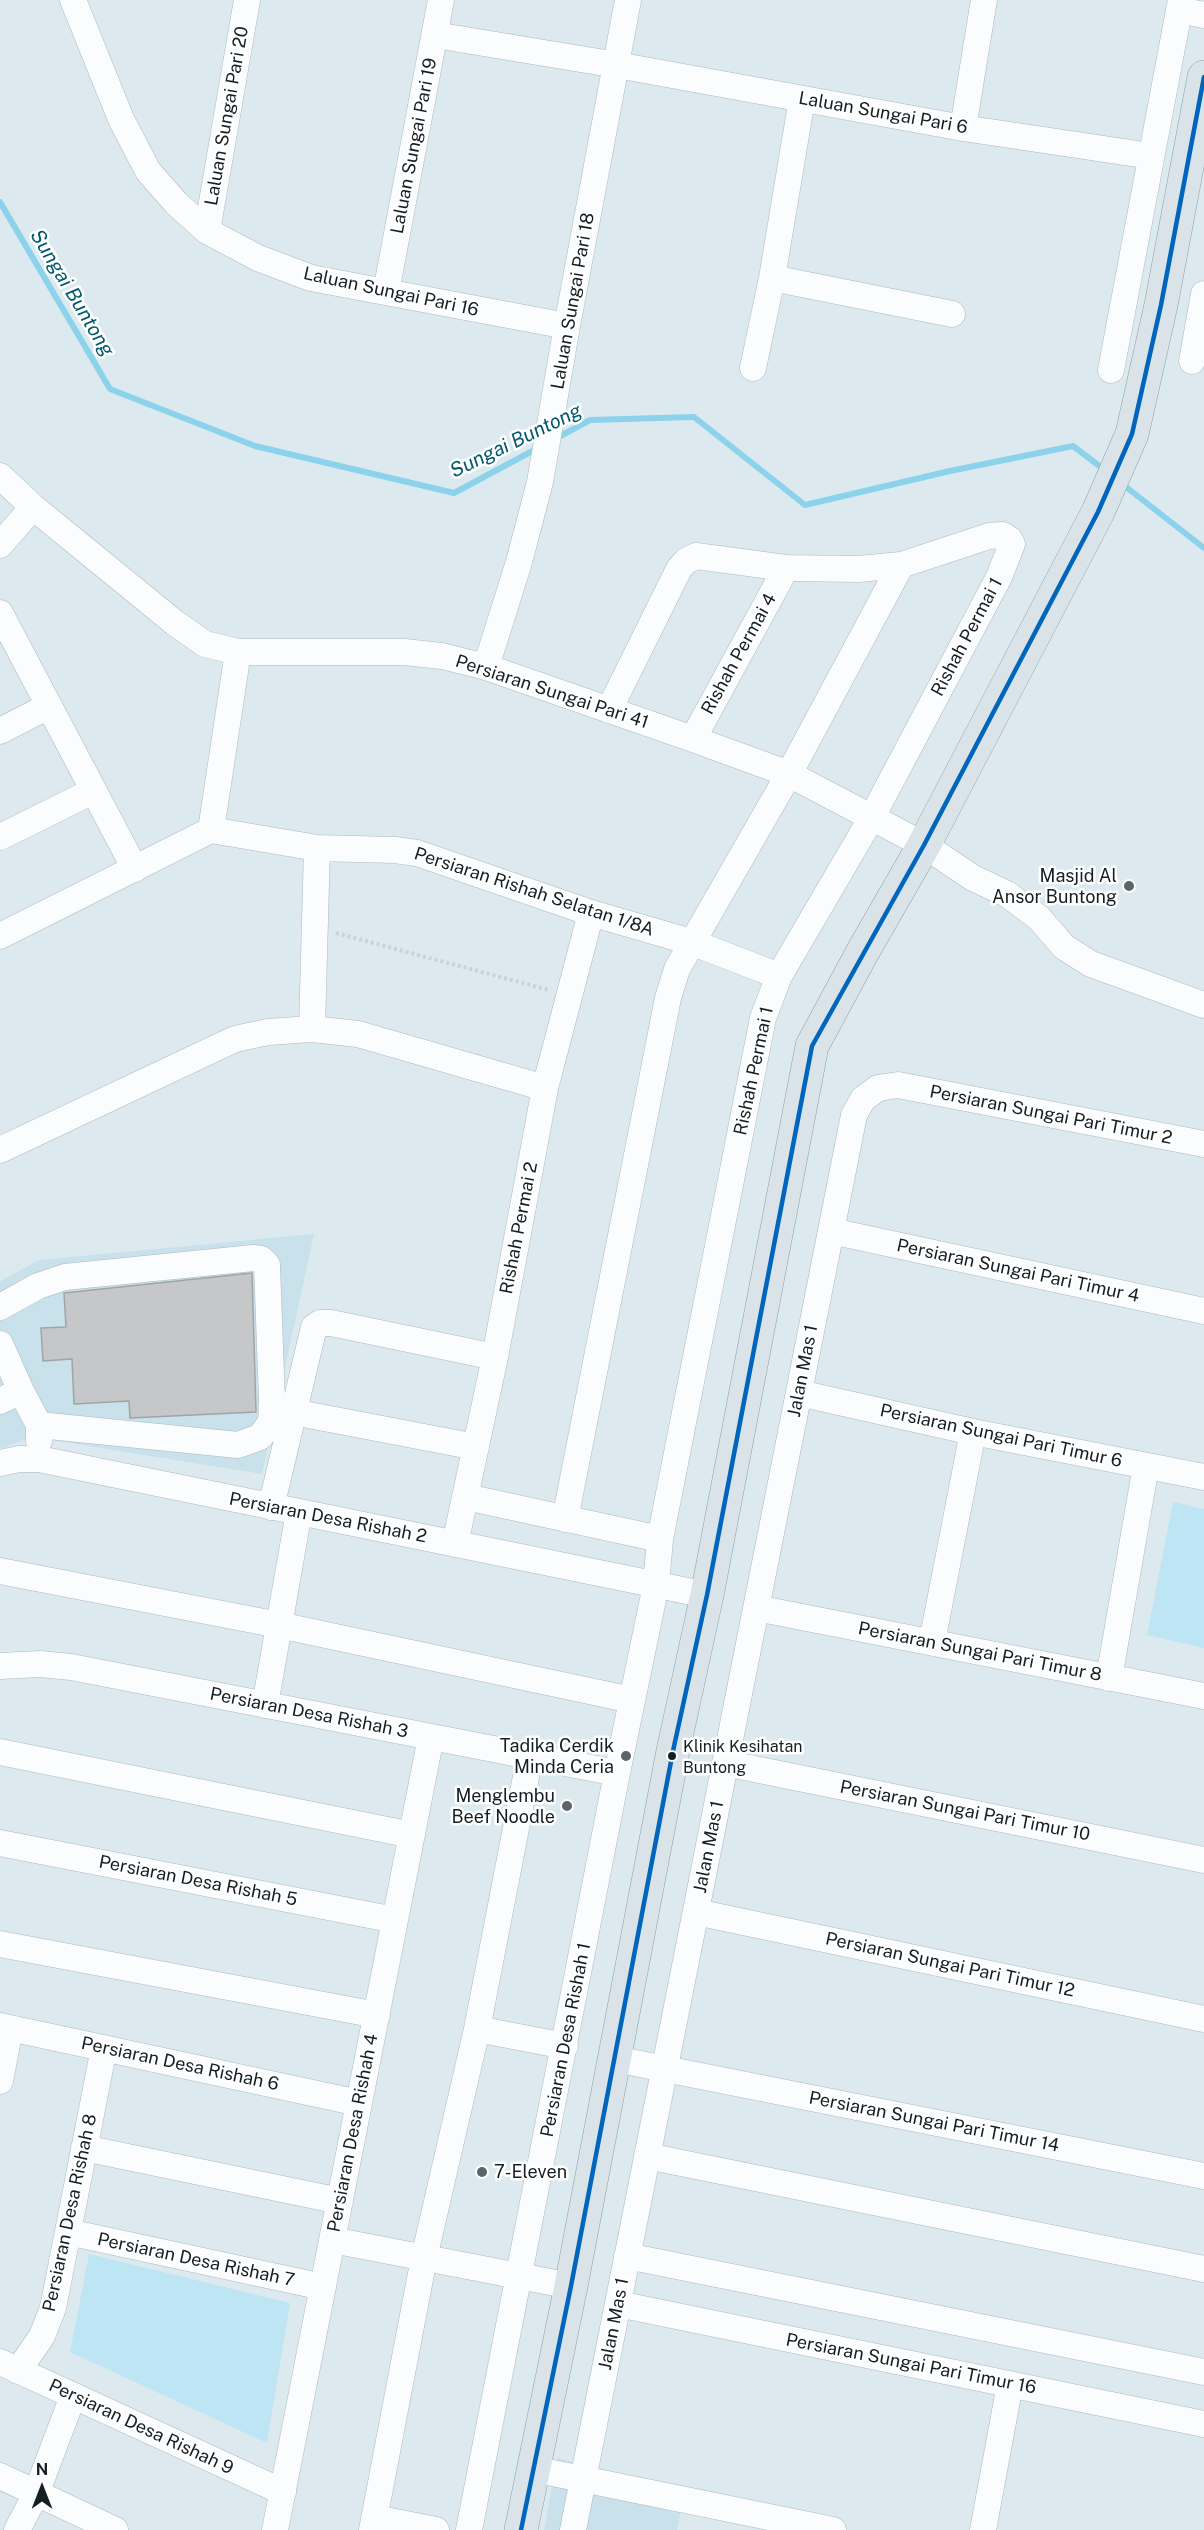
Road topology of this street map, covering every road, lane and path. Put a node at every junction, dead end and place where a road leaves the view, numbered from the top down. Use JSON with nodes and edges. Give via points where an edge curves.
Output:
{"nodes":[{"id":1,"x":73,"y":0,"type":"edge"},
{"id":2,"x":247,"y":0,"type":"edge"},
{"id":3,"x":441,"y":0,"type":"edge"},
{"id":4,"x":628,"y":0,"type":"edge"},
{"id":5,"x":984,"y":0,"type":"edge"},
{"id":6,"x":1180,"y":5,"type":"edge"},
{"id":7,"x":1204,"y":15,"type":"edge"},
{"id":8,"x":435,"y":35,"type":"junction"},
{"id":9,"x":616,"y":65,"type":"junction"},
{"id":10,"x":1204,"y":76,"type":"edge"},
{"id":11,"x":802,"y":99,"type":"junction"},
{"id":12,"x":963,"y":128,"type":"junction"},
{"id":13,"x":1151,"y":156,"type":"junction"},
{"id":14,"x":207,"y":231,"type":"junction"},
{"id":15,"x":772,"y":278,"type":"junction"},
{"id":16,"x":386,"y":292,"type":"junction"},
{"id":17,"x":1204,"y":294,"type":"edge"},
{"id":18,"x":951,"y":314,"type":"dead end"},
{"id":19,"x":567,"y":326,"type":"junction"},
{"id":20,"x":1192,"y":361,"type":"dead end"},
{"id":21,"x":753,"y":368,"type":"dead end"},
{"id":22,"x":1111,"y":370,"type":"dead end"},
{"id":23,"x":0,"y":476,"type":"edge"},
{"id":24,"x":33,"y":507,"type":"junction"},
{"id":25,"x":0,"y":545,"type":"edge"},
{"id":26,"x":901,"y":565,"type":"junction"},
{"id":27,"x":786,"y":568,"type":"junction"},
{"id":28,"x":0,"y":613,"type":"edge"},
{"id":29,"x":8,"y":649,"type":"edge"},
{"id":30,"x":238,"y":651,"type":"junction"},
{"id":31,"x":486,"y":667,"type":"junction"},
{"id":32,"x":49,"y":706,"type":"junction"},
{"id":33,"x":609,"y":710,"type":"junction"},
{"id":34,"x":0,"y":731,"type":"edge"},
{"id":35,"x":693,"y":739,"type":"junction"},
{"id":36,"x":789,"y":774,"type":"junction"},
{"id":37,"x":93,"y":791,"type":"junction"},
{"id":38,"x":872,"y":817,"type":"junction"},
{"id":39,"x":211,"y":830,"type":"junction"},
{"id":40,"x":0,"y":837,"type":"edge"},
{"id":41,"x":924,"y":845,"type":"junction"},
{"id":42,"x":317,"y":848,"type":"junction"},
{"id":43,"x":135,"y":869,"type":"junction"},
{"id":44,"x":591,"y":913,"type":"junction"},
{"id":45,"x":315,"y":928,"type":"junction"},
{"id":46,"x":0,"y":936,"type":"edge"},
{"id":47,"x":691,"y":942,"type":"junction"},
{"id":48,"x":779,"y":976,"type":"junction"},
{"id":49,"x":569,"y":995,"type":"junction"},
{"id":50,"x":1204,"y":1005,"type":"edge"},
{"id":51,"x":312,"y":1029,"type":"junction"},
{"id":52,"x":898,"y":1085,"type":"joint"},
{"id":53,"x":544,"y":1088,"type":"junction"},
{"id":54,"x":1204,"y":1144,"type":"edge"},
{"id":55,"x":0,"y":1150,"type":"edge"},
{"id":56,"x":831,"y":1231,"type":"junction"},
{"id":57,"x":0,"y":1307,"type":"edge"},
{"id":58,"x":1204,"y":1311,"type":"edge"},
{"id":59,"x":0,"y":1344,"type":"edge"},
{"id":60,"x":495,"y":1357,"type":"junction"},
{"id":61,"x":799,"y":1393,"type":"junction"},
{"id":62,"x":10,"y":1396,"type":"edge"},
{"id":63,"x":293,"y":1412,"type":"junction"},
{"id":64,"x":39,"y":1425,"type":"junction"},
{"id":65,"x":973,"y":1432,"type":"junction"},
{"id":66,"x":476,"y":1448,"type":"junction"},
{"id":67,"x":39,"y":1459,"type":"junction"},
{"id":68,"x":0,"y":1463,"type":"edge"},
{"id":69,"x":1146,"y":1466,"type":"junction"},
{"id":70,"x":1204,"y":1477,"type":"edge"},
{"id":71,"x":466,"y":1497,"type":"junction"},
{"id":72,"x":271,"y":1507,"type":"junction"},
{"id":73,"x":299,"y":1512,"type":"junction"},
{"id":74,"x":565,"y":1519,"type":"junction"},
{"id":75,"x":660,"y":1539,"type":"junction"},
{"id":76,"x":455,"y":1544,"type":"junction"},
{"id":77,"x":0,"y":1571,"type":"edge"},
{"id":78,"x":656,"y":1585,"type":"junction"},
{"id":79,"x":707,"y":1595,"type":"junction"},
{"id":80,"x":756,"y":1608,"type":"junction"},
{"id":81,"x":279,"y":1625,"type":"junction"},
{"id":82,"x":932,"y":1642,"type":"junction"},
{"id":83,"x":0,"y":1666,"type":"edge"},
{"id":84,"x":1109,"y":1678,"type":"junction"},
{"id":85,"x":1204,"y":1696,"type":"edge"},
{"id":86,"x":632,"y":1700,"type":"junction"},
{"id":87,"x":265,"y":1704,"type":"junction"},
{"id":88,"x":431,"y":1737,"type":"junction"},
{"id":89,"x":0,"y":1752,"type":"edge"},
{"id":90,"x":530,"y":1756,"type":"junction"},
{"id":91,"x":725,"y":1763,"type":"junction"},
{"id":92,"x":617,"y":1773,"type":"junction"},
{"id":93,"x":412,"y":1834,"type":"junction"},
{"id":94,"x":0,"y":1843,"type":"edge"},
{"id":95,"x":1204,"y":1860,"type":"edge"},
{"id":96,"x":696,"y":1912,"type":"junction"},
{"id":97,"x":395,"y":1920,"type":"junction"},
{"id":98,"x":0,"y":1944,"type":"edge"},
{"id":99,"x":376,"y":2015,"type":"junction"},
{"id":100,"x":1204,"y":2019,"type":"edge"},
{"id":101,"x":5,"y":2027,"type":"edge"},
{"id":102,"x":477,"y":2029,"type":"junction"},
{"id":103,"x":565,"y":2046,"type":"junction"},
{"id":104,"x":104,"y":2048,"type":"junction"},
{"id":105,"x":615,"y":2059,"type":"junction"},
{"id":106,"x":664,"y":2068,"type":"junction"},
{"id":107,"x":0,"y":2081,"type":"edge"},
{"id":108,"x":359,"y":2103,"type":"junction"},
{"id":109,"x":84,"y":2148,"type":"junction"},
{"id":110,"x":647,"y":2156,"type":"junction"},
{"id":111,"x":1204,"y":2176,"type":"edge"},
{"id":112,"x":340,"y":2201,"type":"junction"},
{"id":113,"x":68,"y":2232,"type":"junction"},
{"id":114,"x":332,"y":2240,"type":"junction"},
{"id":115,"x":627,"y":2256,"type":"junction"},
{"id":116,"x":424,"y":2258,"type":"junction"},
{"id":117,"x":1204,"y":2270,"type":"edge"},
{"id":118,"x":519,"y":2276,"type":"junction"},
{"id":119,"x":571,"y":2286,"type":"junction"},
{"id":120,"x":323,"y":2287,"type":"junction"},
{"id":121,"x":618,"y":2304,"type":"junction"},
{"id":122,"x":9,"y":2367,"type":"edge"},
{"id":123,"x":1204,"y":2372,"type":"edge"},
{"id":124,"x":1010,"y":2384,"type":"junction"},
{"id":125,"x":73,"y":2396,"type":"junction"},
{"id":126,"x":1204,"y":2424,"type":"edge"},
{"id":127,"x":533,"y":2469,"type":"junction"},
{"id":128,"x":0,"y":2476,"type":"edge"},
{"id":129,"x":583,"y":2478,"type":"junction"},
{"id":130,"x":283,"y":2492,"type":"junction"},
{"id":131,"x":36,"y":2494,"type":"junction"},
{"id":132,"x":373,"y":2524,"type":"edge"},
{"id":133,"x":774,"y":2524,"type":"edge"},
{"id":134,"x":17,"y":2530,"type":"edge"},
{"id":135,"x":115,"y":2530,"type":"edge"},
{"id":136,"x":275,"y":2530,"type":"edge"},
{"id":137,"x":436,"y":2530,"type":"edge"},
{"id":138,"x":469,"y":2530,"type":"edge"},
{"id":139,"x":521,"y":2530,"type":"edge"},
{"id":140,"x":573,"y":2530,"type":"edge"},
{"id":141,"x":833,"y":2530,"type":"edge"},
{"id":142,"x":983,"y":2530,"type":"edge"}],
"edges":[{"from":1,"to":14,"type":"street","name":"Laluan Sungai Pari 16","via":[[121,119],[148,171],[176,204]]},
{"from":2,"to":14,"type":"street","name":"Laluan Sungai Pari 20"},
{"from":3,"to":8,"type":"street","name":"Laluan Sungai Pari 19"},
{"from":4,"to":9,"type":"street","name":"Laluan Sungai Pari 18"},
{"from":5,"to":12,"type":"street"},
{"from":6,"to":7,"type":"street"},
{"from":6,"to":13,"type":"street"},
{"from":8,"to":9,"type":"street","name":"Laluan Sungai Pari 6"},
{"from":8,"to":16,"type":"street","name":"Laluan Sungai Pari 19"},
{"from":9,"to":11,"type":"street","name":"Laluan Sungai Pari 6"},
{"from":9,"to":19,"type":"street","name":"Laluan Sungai Pari 18"},
{"from":10,"to":41,"type":"main road","via":[[1132,434],[1098,512]]},
{"from":11,"to":12,"type":"street","name":"Laluan Sungai Pari 6"},
{"from":11,"to":15,"type":"street"},
{"from":12,"to":13,"type":"street","name":"Laluan Sungai Pari 6"},
{"from":13,"to":22,"type":"street"},
{"from":14,"to":16,"type":"street","name":"Laluan Sungai Pari 16","via":[[258,258],[311,278]]},
{"from":15,"to":18,"type":"street"},
{"from":15,"to":21,"type":"street"},
{"from":16,"to":19,"type":"street","name":"Laluan Sungai Pari 16"},
{"from":17,"to":20,"type":"street"},
{"from":19,"to":31,"type":"street","name":"Laluan Sungai Pari 18","via":[[540,482]]},
{"from":23,"to":24,"type":"street","name":"Persiaran Sungai Pari 41"},
{"from":24,"to":25,"type":"street"},
{"from":24,"to":30,"type":"street","name":"Persiaran Sungai Pari 41","via":[[175,623],[205,644]]},
{"from":26,"to":27,"type":"street"},
{"from":26,"to":36,"type":"street"},
{"from":26,"to":38,"type":"street","name":"Rishah Permai 1","via":[[975,539],[1003,535],[1012,544],[999,577]]},
{"from":27,"to":33,"type":"street","via":[[696,556],[686,561]]},
{"from":27,"to":35,"type":"street","name":"Rishah Permai 4"},
{"from":28,"to":29,"type":"street"},
{"from":29,"to":32,"type":"street"},
{"from":30,"to":31,"type":"street","name":"Persiaran Sungai Pari 41","via":[[404,652]]},
{"from":30,"to":39,"type":"street"},
{"from":31,"to":33,"type":"street","name":"Persiaran Sungai Pari 41"},
{"from":32,"to":34,"type":"street"},
{"from":32,"to":37,"type":"street"},
{"from":33,"to":35,"type":"street","name":"Persiaran Sungai Pari 41"},
{"from":35,"to":36,"type":"street","name":"Persiaran Sungai Pari 41"},
{"from":36,"to":38,"type":"street","name":"Persiaran Sungai Pari 41"},
{"from":36,"to":47,"type":"street"},
{"from":37,"to":40,"type":"street"},
{"from":37,"to":43,"type":"street"},
{"from":38,"to":41,"type":"street","name":"Persiaran Sungai Pari 41"},
{"from":38,"to":48,"type":"street","name":"Rishah Permai 1"},
{"from":39,"to":42,"type":"street","name":"Persiaran Rishah Selatan 1/8A"},
{"from":39,"to":43,"type":"street"},
{"from":41,"to":50,"type":"street","name":"Persiaran Sungai Pari 41","via":[[973,878],[1007,894],[1039,918],[1064,947],[1091,964]]},
{"from":41,"to":79,"type":"main road","via":[[812,1046]]},
{"from":42,"to":44,"type":"street","name":"Persiaran Rishah Selatan 1/8A","via":[[417,853]]},
{"from":42,"to":45,"type":"street"},
{"from":43,"to":46,"type":"street"},
{"from":44,"to":47,"type":"street","name":"Persiaran Rishah Selatan 1/8A"},
{"from":44,"to":49,"type":"street","name":"Rishah Permai 2"},
{"from":45,"to":49,"type":"path"},
{"from":45,"to":51,"type":"street"},
{"from":47,"to":48,"type":"street","name":"Persiaran Rishah Selatan 1/8A"},
{"from":47,"to":74,"type":"street","via":[[668,998]]},
{"from":48,"to":75,"type":"street","name":"Rishah Permai 1","via":[[763,1018]]},
{"from":49,"to":53,"type":"street","name":"Rishah Permai 2"},
{"from":51,"to":53,"type":"street","via":[[358,1034]]},
{"from":51,"to":55,"type":"street","via":[[235,1039]]},
{"from":52,"to":54,"type":"street","name":"Persiaran Sungai Pari Timur 2"},
{"from":52,"to":56,"type":"street","name":"Jalan Mas 1","via":[[878,1088],[863,1099],[854,1115]]},
{"from":53,"to":60,"type":"street","name":"Rishah Permai 2"},
{"from":56,"to":58,"type":"street","name":"Persiaran Sungai Pari Timur 4"},
{"from":56,"to":61,"type":"street","name":"Jalan Mas 1"},
{"from":57,"to":64,"type":"street","via":[[38,1286],[65,1277],[253,1258],[267,1265],[272,1401],[271,1422],[260,1437],[238,1445]]},
{"from":59,"to":62,"type":"street"},
{"from":60,"to":63,"type":"street","via":[[320,1323],[310,1336]]},
{"from":60,"to":66,"type":"street","name":"Rishah Permai 2"},
{"from":61,"to":65,"type":"street","name":"Persiaran Sungai Pari Timur 6"},
{"from":61,"to":80,"type":"street","name":"Jalan Mas 1"},
{"from":62,"to":64,"type":"street"},
{"from":63,"to":66,"type":"street"},
{"from":63,"to":72,"type":"street"},
{"from":64,"to":67,"type":"street"},
{"from":65,"to":69,"type":"street","name":"Persiaran Sungai Pari Timur 6"},
{"from":65,"to":82,"type":"street"},
{"from":66,"to":71,"type":"street","name":"Rishah Permai 2"},
{"from":67,"to":68,"type":"street","name":"Persiaran Desa Rishah 2"},
{"from":67,"to":72,"type":"street","name":"Persiaran Desa Rishah 2"},
{"from":69,"to":70,"type":"street","name":"Persiaran Sungai Pari Timur 6"},
{"from":69,"to":84,"type":"street"},
{"from":71,"to":74,"type":"street"},
{"from":71,"to":76,"type":"street","name":"Rishah Permai 2"},
{"from":72,"to":73,"type":"street","name":"Persiaran Desa Rishah 2"},
{"from":73,"to":76,"type":"street","name":"Persiaran Desa Rishah 2"},
{"from":73,"to":81,"type":"street"},
{"from":74,"to":75,"type":"street"},
{"from":75,"to":78,"type":"street","name":"Rishah Permai 1"},
{"from":76,"to":78,"type":"street","name":"Persiaran Desa Rishah 2"},
{"from":77,"to":81,"type":"street"},
{"from":78,"to":79,"type":"street","name":"Persiaran Desa Rishah 2"},
{"from":78,"to":86,"type":"street","name":"Persiaran Desa Rishah 1"},
{"from":79,"to":105,"type":"main road","via":[[673,1751]]},
{"from":80,"to":82,"type":"street","name":"Persiaran Sungai Pari Timur 8"},
{"from":80,"to":91,"type":"street","name":"Jalan Mas 1"},
{"from":81,"to":86,"type":"street"},
{"from":81,"to":87,"type":"street"},
{"from":82,"to":84,"type":"street","name":"Persiaran Sungai Pari Timur 8"},
{"from":83,"to":87,"type":"street","name":"Persiaran Desa Rishah 3","via":[[71,1667]]},
{"from":84,"to":85,"type":"street","name":"Persiaran Sungai Pari Timur 8"},
{"from":86,"to":92,"type":"street","name":"Persiaran Desa Rishah 1"},
{"from":87,"to":88,"type":"street","name":"Persiaran Desa Rishah 3"},
{"from":88,"to":90,"type":"street","name":"Persiaran Desa Rishah 3"},
{"from":88,"to":93,"type":"street","name":"Persiaran Desa Rishah 4"},
{"from":89,"to":93,"type":"street"},
{"from":90,"to":92,"type":"street","name":"Persiaran Desa Rishah 3"},
{"from":90,"to":102,"type":"street"},
{"from":91,"to":95,"type":"street","name":"Persiaran Sungai Pari Timur 10"},
{"from":91,"to":96,"type":"street","name":"Jalan Mas 1"},
{"from":92,"to":103,"type":"street","name":"Persiaran Desa Rishah 1"},
{"from":93,"to":97,"type":"street","name":"Persiaran Desa Rishah 4"},
{"from":94,"to":97,"type":"street","name":"Persiaran Desa Rishah 5"},
{"from":96,"to":100,"type":"street","name":"Persiaran Sungai Pari Timur 12"},
{"from":96,"to":106,"type":"street","name":"Jalan Mas 1"},
{"from":97,"to":99,"type":"street","name":"Persiaran Desa Rishah 4"},
{"from":98,"to":99,"type":"street"},
{"from":99,"to":108,"type":"street","name":"Persiaran Desa Rishah 4"},
{"from":101,"to":104,"type":"street","name":"Persiaran Desa Rishah 6"},
{"from":101,"to":107,"type":"street"},
{"from":102,"to":103,"type":"street"},
{"from":102,"to":116,"type":"street"},
{"from":103,"to":118,"type":"street","name":"Persiaran Desa Rishah 1"},
{"from":104,"to":108,"type":"street","name":"Persiaran Desa Rishah 6"},
{"from":104,"to":109,"type":"street","name":"Persiaran Desa Rishah 8"},
{"from":105,"to":106,"type":"street","name":"Persiaran Sungai Pari Timur 14"},
{"from":105,"to":119,"type":"main road"},
{"from":106,"to":110,"type":"street","name":"Jalan Mas 1"},
{"from":106,"to":111,"type":"street","name":"Persiaran Sungai Pari Timur 14"},
{"from":108,"to":112,"type":"street","name":"Persiaran Desa Rishah 4"},
{"from":109,"to":112,"type":"street"},
{"from":109,"to":113,"type":"street","name":"Persiaran Desa Rishah 8"},
{"from":110,"to":115,"type":"street","name":"Jalan Mas 1"},
{"from":110,"to":117,"type":"street"},
{"from":112,"to":114,"type":"street","name":"Persiaran Desa Rishah 4"},
{"from":113,"to":120,"type":"street","name":"Persiaran Desa Rishah 7"},
{"from":113,"to":122,"type":"street","name":"Persiaran Desa Rishah 8","via":[[53,2308],[42,2336]]},
{"from":114,"to":116,"type":"street"},
{"from":114,"to":120,"type":"street","name":"Persiaran Desa Rishah 4"},
{"from":115,"to":121,"type":"street","name":"Jalan Mas 1"},
{"from":115,"to":123,"type":"street"},
{"from":116,"to":118,"type":"street"},
{"from":116,"to":132,"type":"street"},
{"from":118,"to":119,"type":"street"},
{"from":118,"to":138,"type":"street","name":"Persiaran Desa Rishah 1"},
{"from":119,"to":127,"type":"main road"},
{"from":120,"to":130,"type":"street","name":"Persiaran Desa Rishah 4"},
{"from":121,"to":124,"type":"street","name":"Persiaran Sungai Pari Timur 16"},
{"from":121,"to":129,"type":"street","name":"Jalan Mas 1"},
{"from":122,"to":125,"type":"street","name":"Persiaran Desa Rishah 9"},
{"from":124,"to":126,"type":"street","name":"Persiaran Sungai Pari Timur 16"},
{"from":124,"to":142,"type":"street"},
{"from":125,"to":130,"type":"street","name":"Persiaran Desa Rishah 9"},
{"from":125,"to":131,"type":"street"},
{"from":127,"to":129,"type":"street"},
{"from":127,"to":139,"type":"main road"},
{"from":128,"to":131,"type":"street"},
{"from":129,"to":133,"type":"street"},
{"from":129,"to":140,"type":"street","name":"Jalan Mas 1"},
{"from":130,"to":136,"type":"street","name":"Persiaran Desa Rishah 4"},
{"from":131,"to":134,"type":"street"},
{"from":131,"to":135,"type":"street"},
{"from":132,"to":137,"type":"street"},
{"from":133,"to":141,"type":"street"}]}
